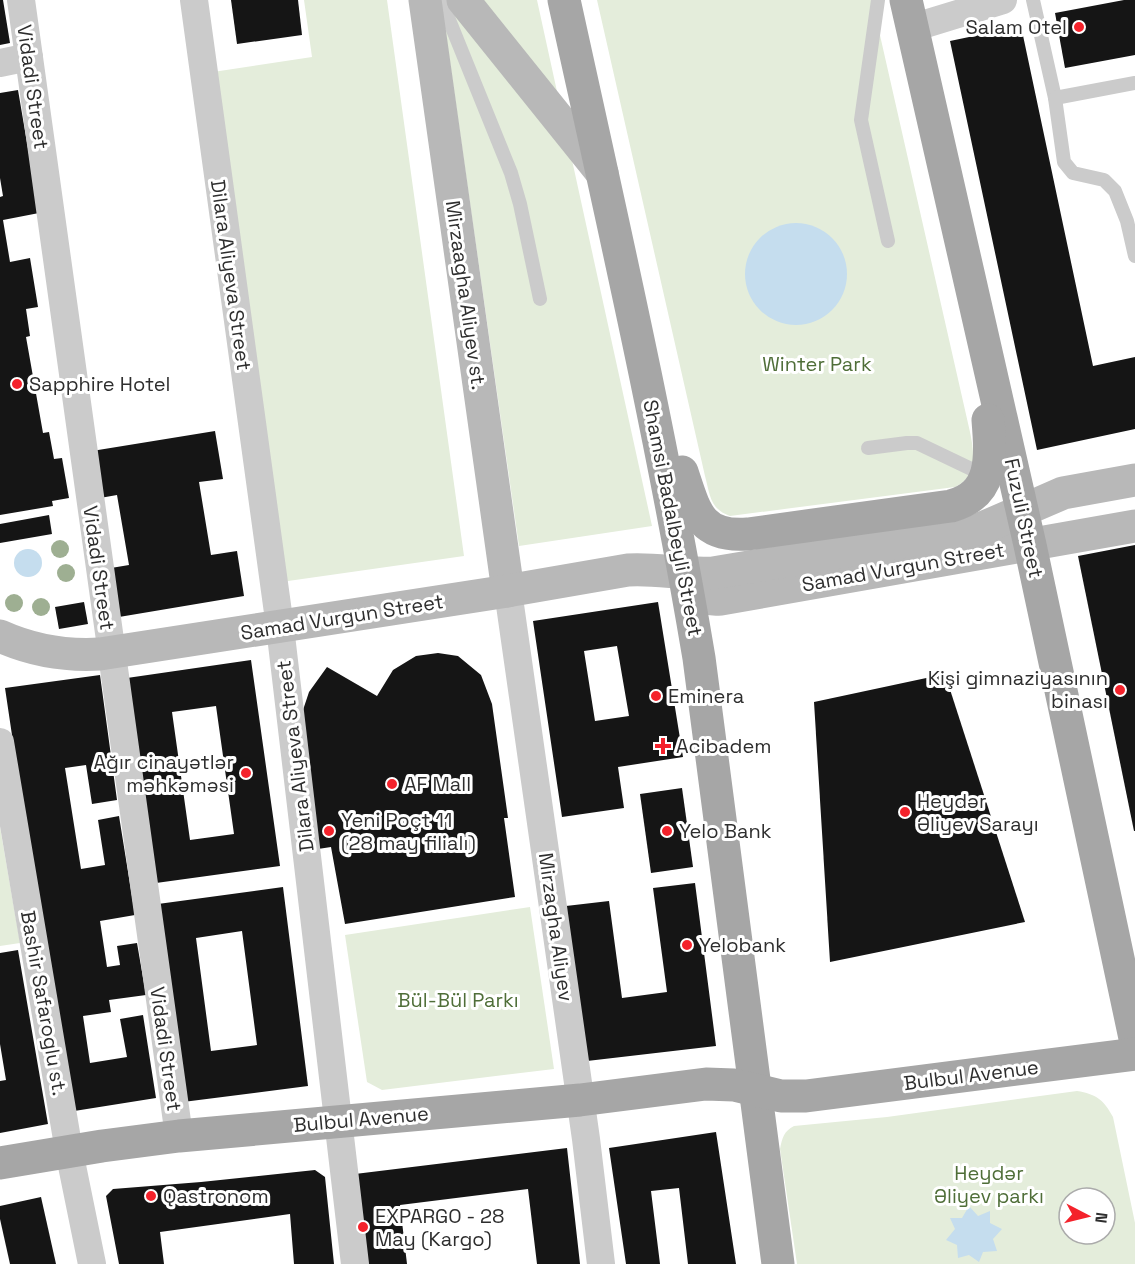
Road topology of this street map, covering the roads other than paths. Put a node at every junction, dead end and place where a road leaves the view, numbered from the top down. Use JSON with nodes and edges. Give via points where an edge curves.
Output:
{"nodes":[{"id":1,"x":21,"y":0,"type":"edge"},
{"id":2,"x":194,"y":0,"type":"edge"},
{"id":3,"x":425,"y":0,"type":"edge"},
{"id":4,"x":441,"y":0,"type":"edge"},
{"id":5,"x":463,"y":0,"type":"edge"},
{"id":6,"x":564,"y":0,"type":"edge"},
{"id":7,"x":878,"y":0,"type":"edge"},
{"id":8,"x":1003,"y":0,"type":"edge"},
{"id":9,"x":1033,"y":0,"type":"edge"},
{"id":10,"x":909,"y":14,"type":"edge"},
{"id":11,"x":29,"y":57,"type":"junction"},
{"id":12,"x":0,"y":63,"type":"edge"},
{"id":13,"x":1135,"y":83,"type":"edge"},
{"id":14,"x":1055,"y":98,"type":"junction"},
{"id":15,"x":602,"y":173,"type":"junction"},
{"id":16,"x":888,"y":241,"type":"dead end"},
{"id":17,"x":1135,"y":256,"type":"edge"},
{"id":18,"x":972,"y":288,"type":"junction"},
{"id":19,"x":540,"y":299,"type":"dead end"},
{"id":20,"x":636,"y":324,"type":"junction"},
{"id":21,"x":868,"y":448,"type":"dead end"},
{"id":22,"x":986,"y":476,"type":"junction"},
{"id":23,"x":1135,"y":480,"type":"edge"},
{"id":24,"x":1022,"y":511,"type":"junction"},
{"id":25,"x":1135,"y":526,"type":"edge"},
{"id":26,"x":1030,"y":545,"type":"junction"},
{"id":27,"x":685,"y":573,"type":"junction"},
{"id":28,"x":508,"y":591,"type":"junction"},
{"id":29,"x":280,"y":627,"type":"junction"},
{"id":30,"x":0,"y":636,"type":"edge"},
{"id":31,"x":111,"y":653,"type":"junction"},
{"id":32,"x":0,"y":742,"type":"edge"},
{"id":33,"x":1135,"y":1038,"type":"edge"},
{"id":34,"x":1135,"y":1054,"type":"edge"},
{"id":35,"x":756,"y":1091,"type":"junction"},
{"id":36,"x":580,"y":1100,"type":"junction"},
{"id":37,"x":338,"y":1121,"type":"junction"},
{"id":38,"x":178,"y":1136,"type":"junction"},
{"id":39,"x":69,"y":1151,"type":"junction"},
{"id":40,"x":0,"y":1163,"type":"edge"},
{"id":41,"x":92,"y":1264,"type":"edge"},
{"id":42,"x":355,"y":1264,"type":"edge"},
{"id":43,"x":601,"y":1264,"type":"edge"},
{"id":44,"x":778,"y":1264,"type":"edge"}],
"edges":[{"from":1,"to":11,"type":"street","name":"Vidadi Street"},
{"from":2,"to":29,"type":"street","name":"Dilara Aliyeva Street"},
{"from":3,"to":28,"type":"main road","name":"Mirzaagha Aliyev st."},
{"from":4,"to":19,"type":"lane","via":[[511,173]]},
{"from":5,"to":15,"type":"main road"},
{"from":6,"to":15,"type":"main road","name":"Shamsi Badalbeyli Street"},
{"from":7,"to":16,"type":"lane","via":[[861,120]]},
{"from":8,"to":10,"type":"street"},
{"from":9,"to":14,"type":"lane"},
{"from":10,"to":18,"type":"main road","name":"Fuzuli Street"},
{"from":11,"to":12,"type":"street"},
{"from":11,"to":31,"type":"street","name":"Vidadi Street"},
{"from":13,"to":14,"type":"lane"},
{"from":14,"to":17,"type":"lane","via":[[1064,162],[1073,172],[1104,180],[1115,191]]},
{"from":15,"to":20,"type":"main road","name":"Shamsi Badalbeyli Street"},
{"from":18,"to":22,"type":"main road","via":[[990,442]]},
{"from":18,"to":24,"type":"main road","name":"Fuzuli Street"},
{"from":20,"to":22,"type":"main road","via":[[693,505],[706,524],[724,534],[951,506],[974,496]]},
{"from":20,"to":27,"type":"main road","name":"Shamsi Badalbeyli Street"},
{"from":21,"to":22,"type":"lane","via":[[917,443]]},
{"from":23,"to":24,"type":"main road","name":"Samad Vurgun Street","via":[[1063,493]]},
{"from":24,"to":26,"type":"main road","name":"Fuzuli Street"},
{"from":24,"to":27,"type":"main road","name":"Samad Vurgun Street","via":[[967,532],[732,570]]},
{"from":25,"to":26,"type":"main road","name":"Samad Vurgun Street"},
{"from":26,"to":27,"type":"main road","name":"Samad Vurgun Street","via":[[714,599],[698,595]]},
{"from":26,"to":33,"type":"main road","name":"Fuzuli Street"},
{"from":27,"to":28,"type":"main road","name":"Samad Vurgun Street","via":[[628,570]]},
{"from":27,"to":35,"type":"main road","name":"Shamsi Badalbeyli Street"},
{"from":28,"to":29,"type":"main road","name":"Samad Vurgun Street"},
{"from":28,"to":36,"type":"street","name":"Mirzagha Aliyev"},
{"from":29,"to":31,"type":"main road","name":"Samad Vurgun Street"},
{"from":29,"to":37,"type":"street","name":"Dilara Aliyeva Street"},
{"from":30,"to":31,"type":"main road","name":"Samad Vurgun Street","via":[[54,652]]},
{"from":31,"to":38,"type":"street","name":"Vidadi Street"},
{"from":32,"to":39,"type":"street","name":"Bashir Safaroglu st."},
{"from":34,"to":35,"type":"main road","name":"Bulbul Avenue","via":[[806,1096]]},
{"from":35,"to":36,"type":"main road","name":"Bulbul Avenue","via":[[706,1084]]},
{"from":35,"to":44,"type":"main road","name":"Shamsi Badalbeyli Street"},
{"from":36,"to":37,"type":"main road","name":"Bulbul Avenue"},
{"from":36,"to":43,"type":"street","name":"Mirzagha Aliyev"},
{"from":37,"to":38,"type":"main road","name":"Bulbul Avenue"},
{"from":37,"to":42,"type":"street","name":"Dilara Aliyeva Street"},
{"from":38,"to":39,"type":"main road","name":"Bulbul Avenue"},
{"from":39,"to":40,"type":"main road","name":"Bulbul Avenue"},
{"from":39,"to":41,"type":"street","name":"Bashir Safaroglu st."}]}
